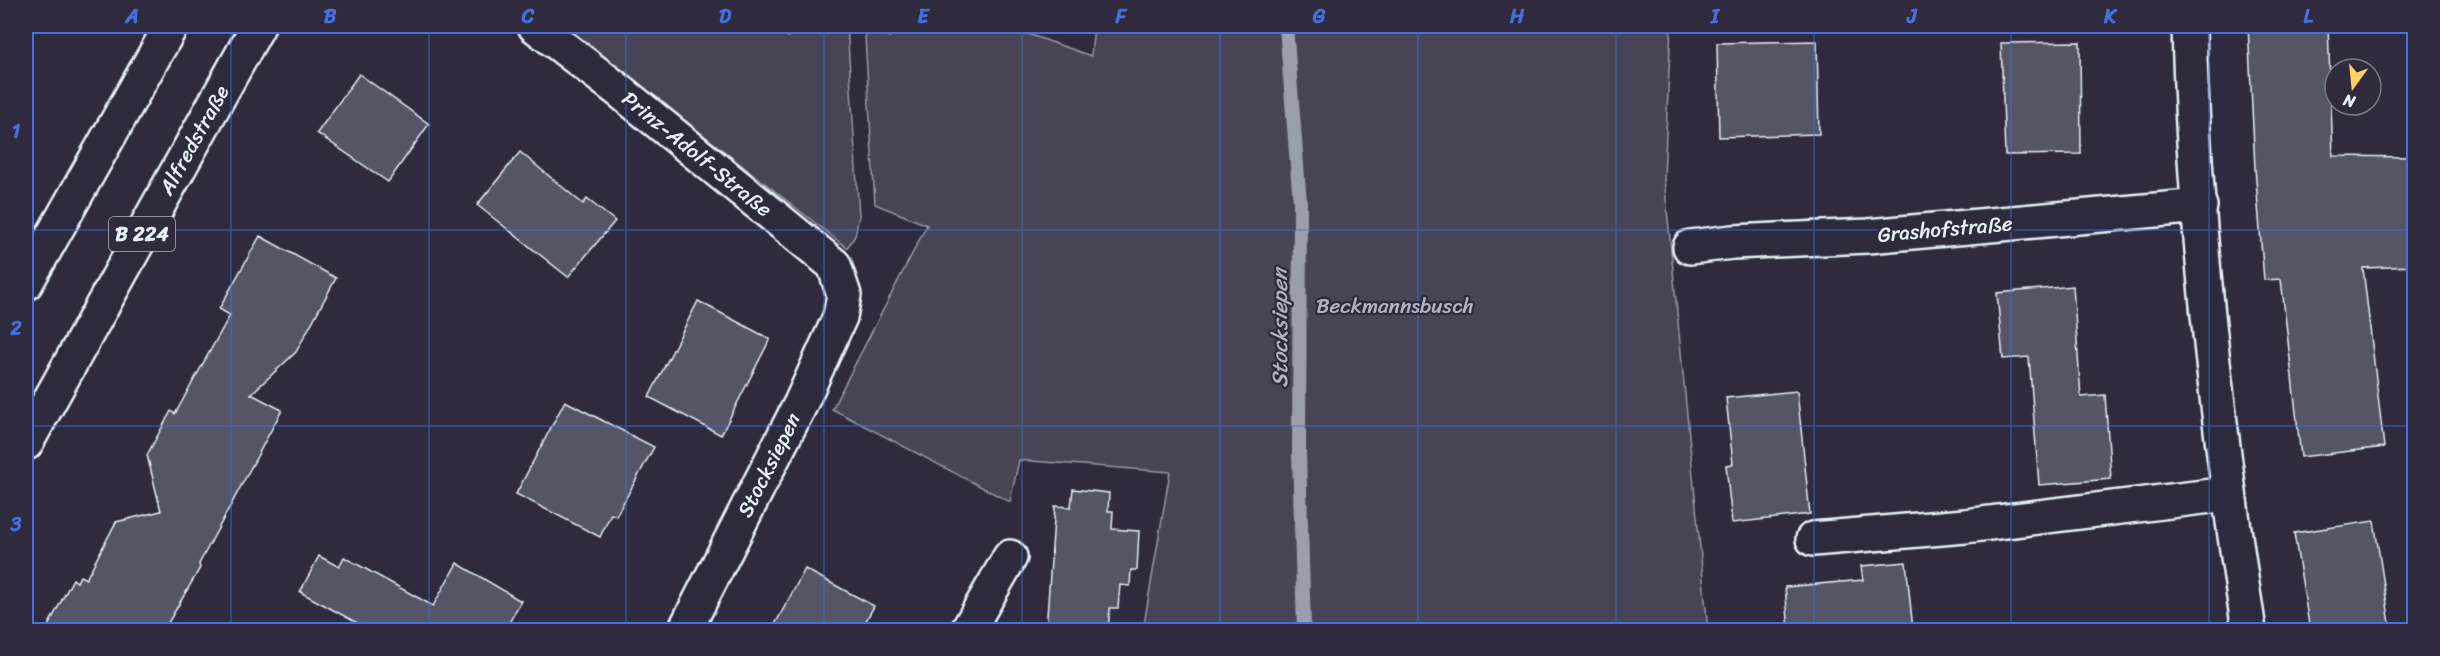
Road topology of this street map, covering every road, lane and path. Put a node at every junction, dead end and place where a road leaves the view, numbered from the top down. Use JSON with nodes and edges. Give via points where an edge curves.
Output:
{"nodes":[{"id":1,"x":171,"y":26,"type":"edge"},
{"id":2,"x":258,"y":26,"type":"edge"},
{"id":3,"x":535,"y":26,"type":"edge"},
{"id":4,"x":2189,"y":26,"type":"edge"},
{"id":5,"x":2200,"y":207,"type":"junction"},
{"id":6,"x":1690,"y":247,"type":"dead end"},
{"id":7,"x":26,"y":283,"type":"edge"},
{"id":8,"x":844,"y":295,"type":"joint"},
{"id":9,"x":26,"y":443,"type":"edge"},
{"id":10,"x":2228,"y":494,"type":"junction"},
{"id":11,"x":1813,"y":539,"type":"dead end"},
{"id":12,"x":1010,"y":557,"type":"dead end"},
{"id":13,"x":685,"y":630,"type":"edge"},
{"id":14,"x":968,"y":630,"type":"edge"},
{"id":15,"x":2249,"y":630,"type":"edge"}],
"edges":[{"from":1,"to":7,"type":"street"},
{"from":2,"to":9,"type":"street","name":"Alfredstraße","number":"B 224"},
{"from":3,"to":8,"type":"street","name":"Prinz-Adolf-Straße","via":[[834,265]]},
{"from":4,"to":5,"type":"street"},
{"from":5,"to":6,"type":"street","name":"Grashofstraße"},
{"from":5,"to":10,"type":"street"},
{"from":8,"to":13,"type":"street","name":"Stocksiepen","via":[[840,317],[800,405]]},
{"from":10,"to":11,"type":"street","via":[[1965,526]]},
{"from":10,"to":15,"type":"street"},
{"from":12,"to":14,"type":"street"}]}
